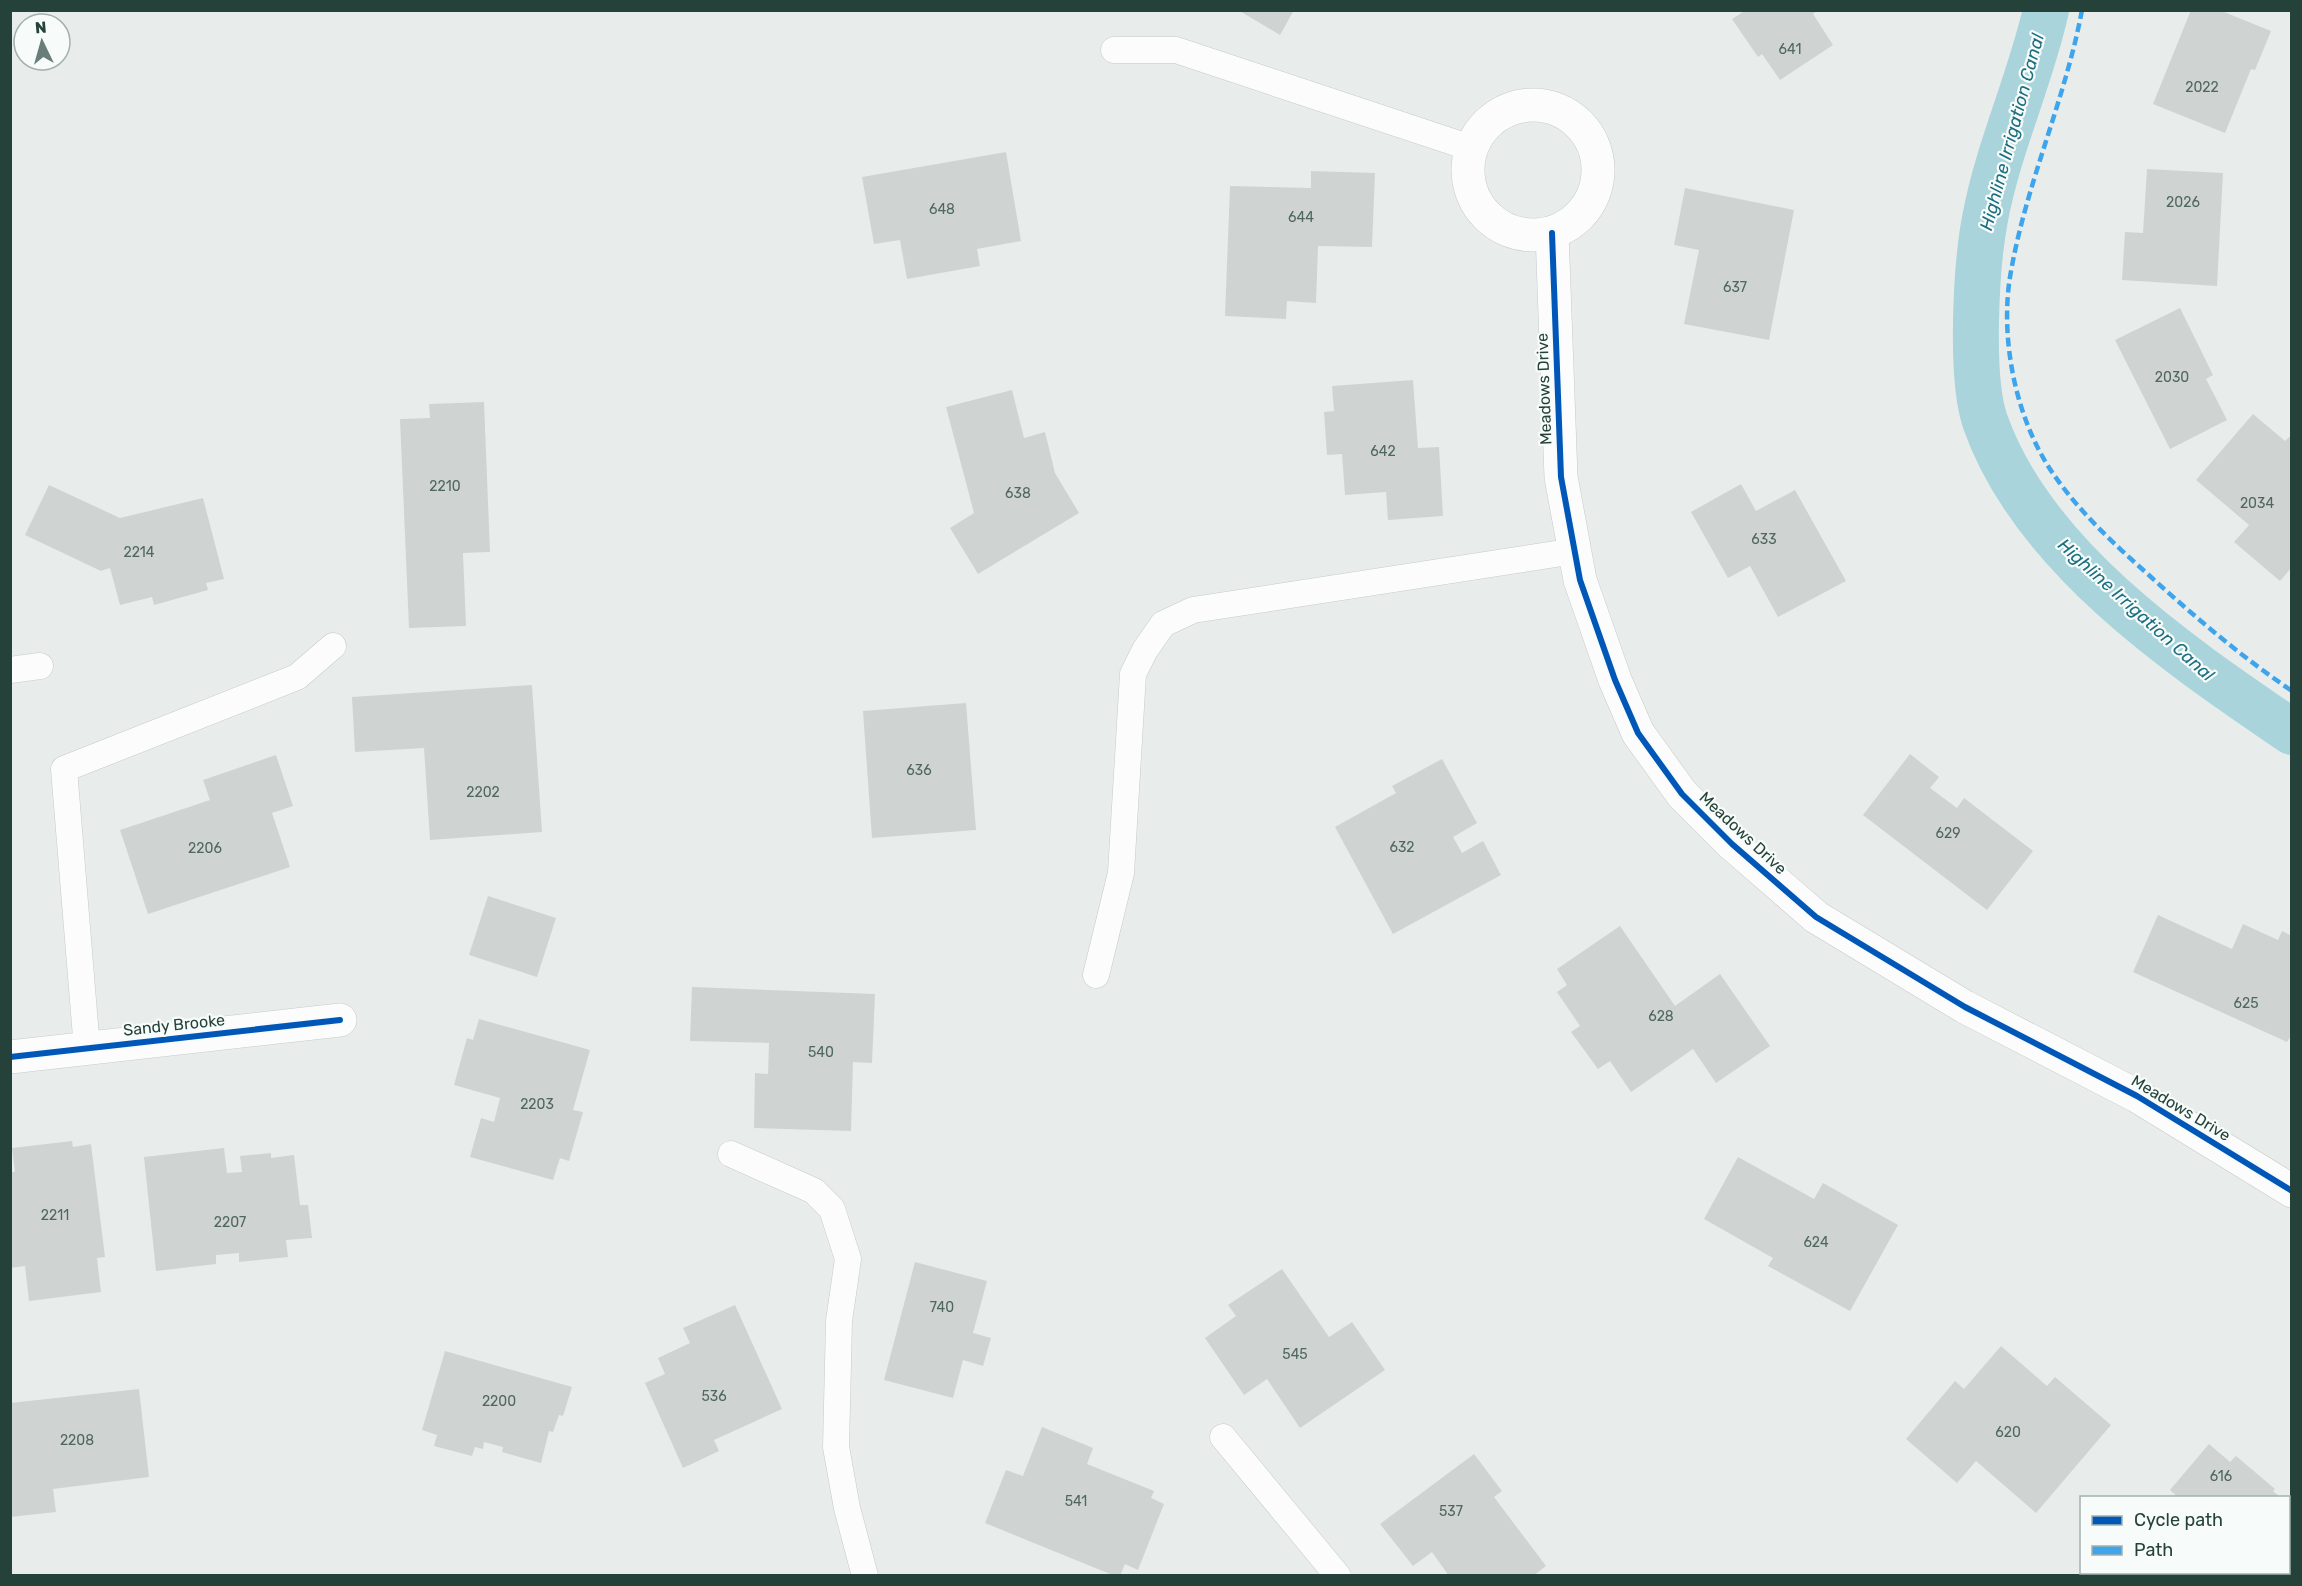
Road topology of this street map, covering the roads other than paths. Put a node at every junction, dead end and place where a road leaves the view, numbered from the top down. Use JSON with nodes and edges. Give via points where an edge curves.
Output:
{"nodes":[{"id":1,"x":1114,"y":50,"type":"dead end"},
{"id":2,"x":1471,"y":148,"type":"junction"},
{"id":3,"x":1552,"y":233,"type":"junction"},
{"id":4,"x":1575,"y":551,"type":"junction"},
{"id":5,"x":333,"y":646,"type":"dead end"},
{"id":6,"x":40,"y":666,"type":"dead end"},
{"id":7,"x":10,"y":670,"type":"edge"},
{"id":8,"x":1096,"y":975,"type":"dead end"},
{"id":9,"x":340,"y":1020,"type":"dead end"},
{"id":10,"x":87,"y":1048,"type":"junction"},
{"id":11,"x":10,"y":1057,"type":"edge"},
{"id":12,"x":731,"y":1154,"type":"dead end"},
{"id":13,"x":2292,"y":1191,"type":"edge"},
{"id":14,"x":1223,"y":1437,"type":"dead end"},
{"id":15,"x":865,"y":1575,"type":"edge"},
{"id":16,"x":1338,"y":1575,"type":"edge"}],
"edges":[{"from":1,"to":2,"type":"lane","via":[[1176,50]]},
{"from":2,"to":3,"type":"street","via":[[1470,189],[1493,222],[1511,232],[1531,236]]},
{"from":2,"to":3,"type":"street","via":[[1481,130],[1497,116],[1515,108],[1535,105],[1556,109],[1574,119],[1597,152],[1599,173],[1585,210]]},
{"from":3,"to":4,"type":"street","name":"Meadows Drive","via":[[1561,477]]},
{"from":4,"to":8,"type":"lane","via":[[1193,610],[1163,624],[1134,674],[1121,873]]},
{"from":4,"to":13,"type":"street","name":"Meadows Drive","via":[[1580,580],[1638,733],[1682,794],[1732,844],[1816,917],[1965,1007],[2137,1096]]},
{"from":5,"to":10,"type":"lane","via":[[297,677],[64,769]]},
{"from":6,"to":7,"type":"lane"},
{"from":9,"to":10,"type":"street","name":"Sandy Brooke"},
{"from":10,"to":11,"type":"street","name":"Sandy Brooke"},
{"from":12,"to":15,"type":"lane","via":[[814,1191],[832,1209],[848,1258],[839,1321],[836,1448]]},
{"from":14,"to":16,"type":"lane"}]}
